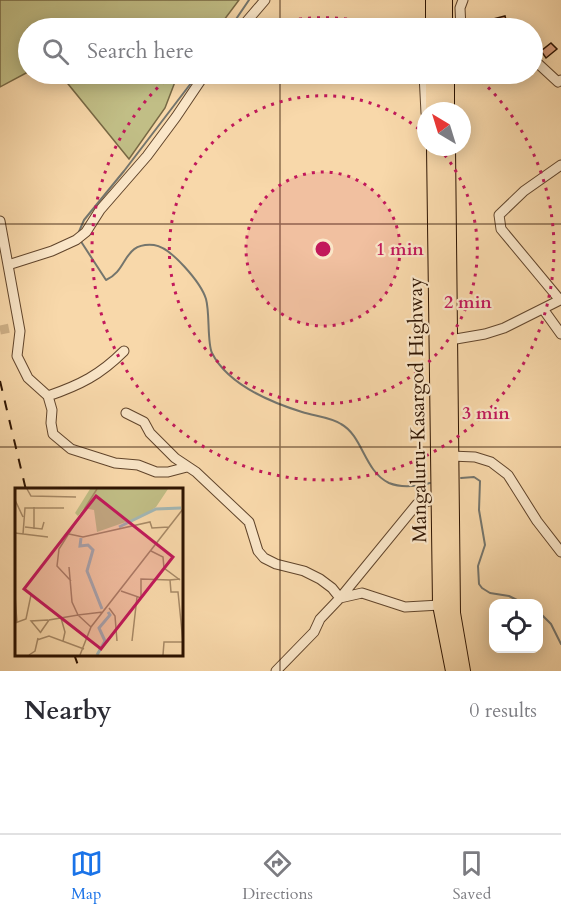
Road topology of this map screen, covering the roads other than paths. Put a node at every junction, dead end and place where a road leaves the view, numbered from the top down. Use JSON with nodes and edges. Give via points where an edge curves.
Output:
{"nodes":[{"id":1,"x":265,"y":0,"type":"edge"},
{"id":2,"x":433,"y":0,"type":"edge"},
{"id":3,"x":445,"y":0,"type":"edge"},
{"id":4,"x":463,"y":0,"type":"edge"},
{"id":5,"x":250,"y":18,"type":"edge"},
{"id":6,"x":433,"y":18,"type":"edge"},
{"id":7,"x":446,"y":18,"type":"edge"},
{"id":8,"x":460,"y":18,"type":"edge"},
{"id":9,"x":543,"y":68,"type":"edge"},
{"id":10,"x":561,"y":80,"type":"edge"},
{"id":11,"x":198,"y":84,"type":"edge"},
{"id":12,"x":425,"y":84,"type":"edge"},
{"id":13,"x":433,"y":84,"type":"edge"},
{"id":14,"x":447,"y":84,"type":"edge"},
{"id":15,"x":425,"y":102,"type":"edge"},
{"id":16,"x":434,"y":102,"type":"edge"},
{"id":17,"x":447,"y":102,"type":"edge"},
{"id":18,"x":434,"y":156,"type":"edge"},
{"id":19,"x":447,"y":156,"type":"edge"},
{"id":20,"x":561,"y":165,"type":"edge"},
{"id":21,"x":0,"y":221,"type":"edge"},
{"id":22,"x":8,"y":265,"type":"junction"},
{"id":23,"x":543,"y":309,"type":"junction"},
{"id":24,"x":561,"y":334,"type":"edge"},
{"id":25,"x":450,"y":340,"type":"junction"},
{"id":26,"x":124,"y":351,"type":"dead end"},
{"id":27,"x":48,"y":396,"type":"junction"},
{"id":28,"x":126,"y":412,"type":"dead end"},
{"id":29,"x":451,"y":456,"type":"junction"},
{"id":30,"x":187,"y":467,"type":"junction"},
{"id":31,"x":438,"y":499,"type":"junction"},
{"id":32,"x":561,"y":552,"type":"edge"},
{"id":33,"x":340,"y":598,"type":"junction"},
{"id":34,"x":440,"y":604,"type":"junction"},
{"id":35,"x":276,"y":671,"type":"edge"},
{"id":36,"x":453,"y":671,"type":"edge"},
{"id":37,"x":463,"y":671,"type":"edge"}],
"edges":[{"from":1,"to":5,"type":"street"},
{"from":2,"to":6,"type":"highway"},
{"from":3,"to":7,"type":"highway"},
{"from":4,"to":8,"type":"street"},
{"from":9,"to":10,"type":"street","via":[[558,82]]},
{"from":11,"to":22,"type":"street","via":[[147,156],[79,238]]},
{"from":12,"to":15,"type":"street"},
{"from":13,"to":16,"type":"highway"},
{"from":14,"to":17,"type":"highway"},
{"from":18,"to":31,"type":"highway","name":"Mangaluru-Kasargod Highway"},
{"from":19,"to":25,"type":"highway"},
{"from":20,"to":23,"type":"street","via":[[499,215],[501,229],[560,300]]},
{"from":21,"to":22,"type":"street"},
{"from":22,"to":27,"type":"street","via":[[17,356],[22,368]]},
{"from":23,"to":24,"type":"street"},
{"from":23,"to":25,"type":"street","via":[[504,328]]},
{"from":25,"to":29,"type":"highway"},
{"from":26,"to":27,"type":"street","via":[[98,375]]},
{"from":27,"to":30,"type":"street","via":[[53,434],[71,449],[156,472]]},
{"from":28,"to":30,"type":"street","via":[[144,422],[150,433]]},
{"from":29,"to":32,"type":"street","via":[[491,462],[508,475]]},
{"from":29,"to":37,"type":"highway","via":[[453,613]]},
{"from":30,"to":33,"type":"street","via":[[249,522],[264,558],[320,579]]},
{"from":31,"to":33,"type":"street","via":[[417,504]]},
{"from":31,"to":34,"type":"highway","name":"Mangaluru-Kasargod Highway"},
{"from":33,"to":34,"type":"street","via":[[362,593],[405,607]]},
{"from":33,"to":35,"type":"street"},
{"from":34,"to":36,"type":"highway","name":"Mangaluru-Kasargod Highway"}]}
